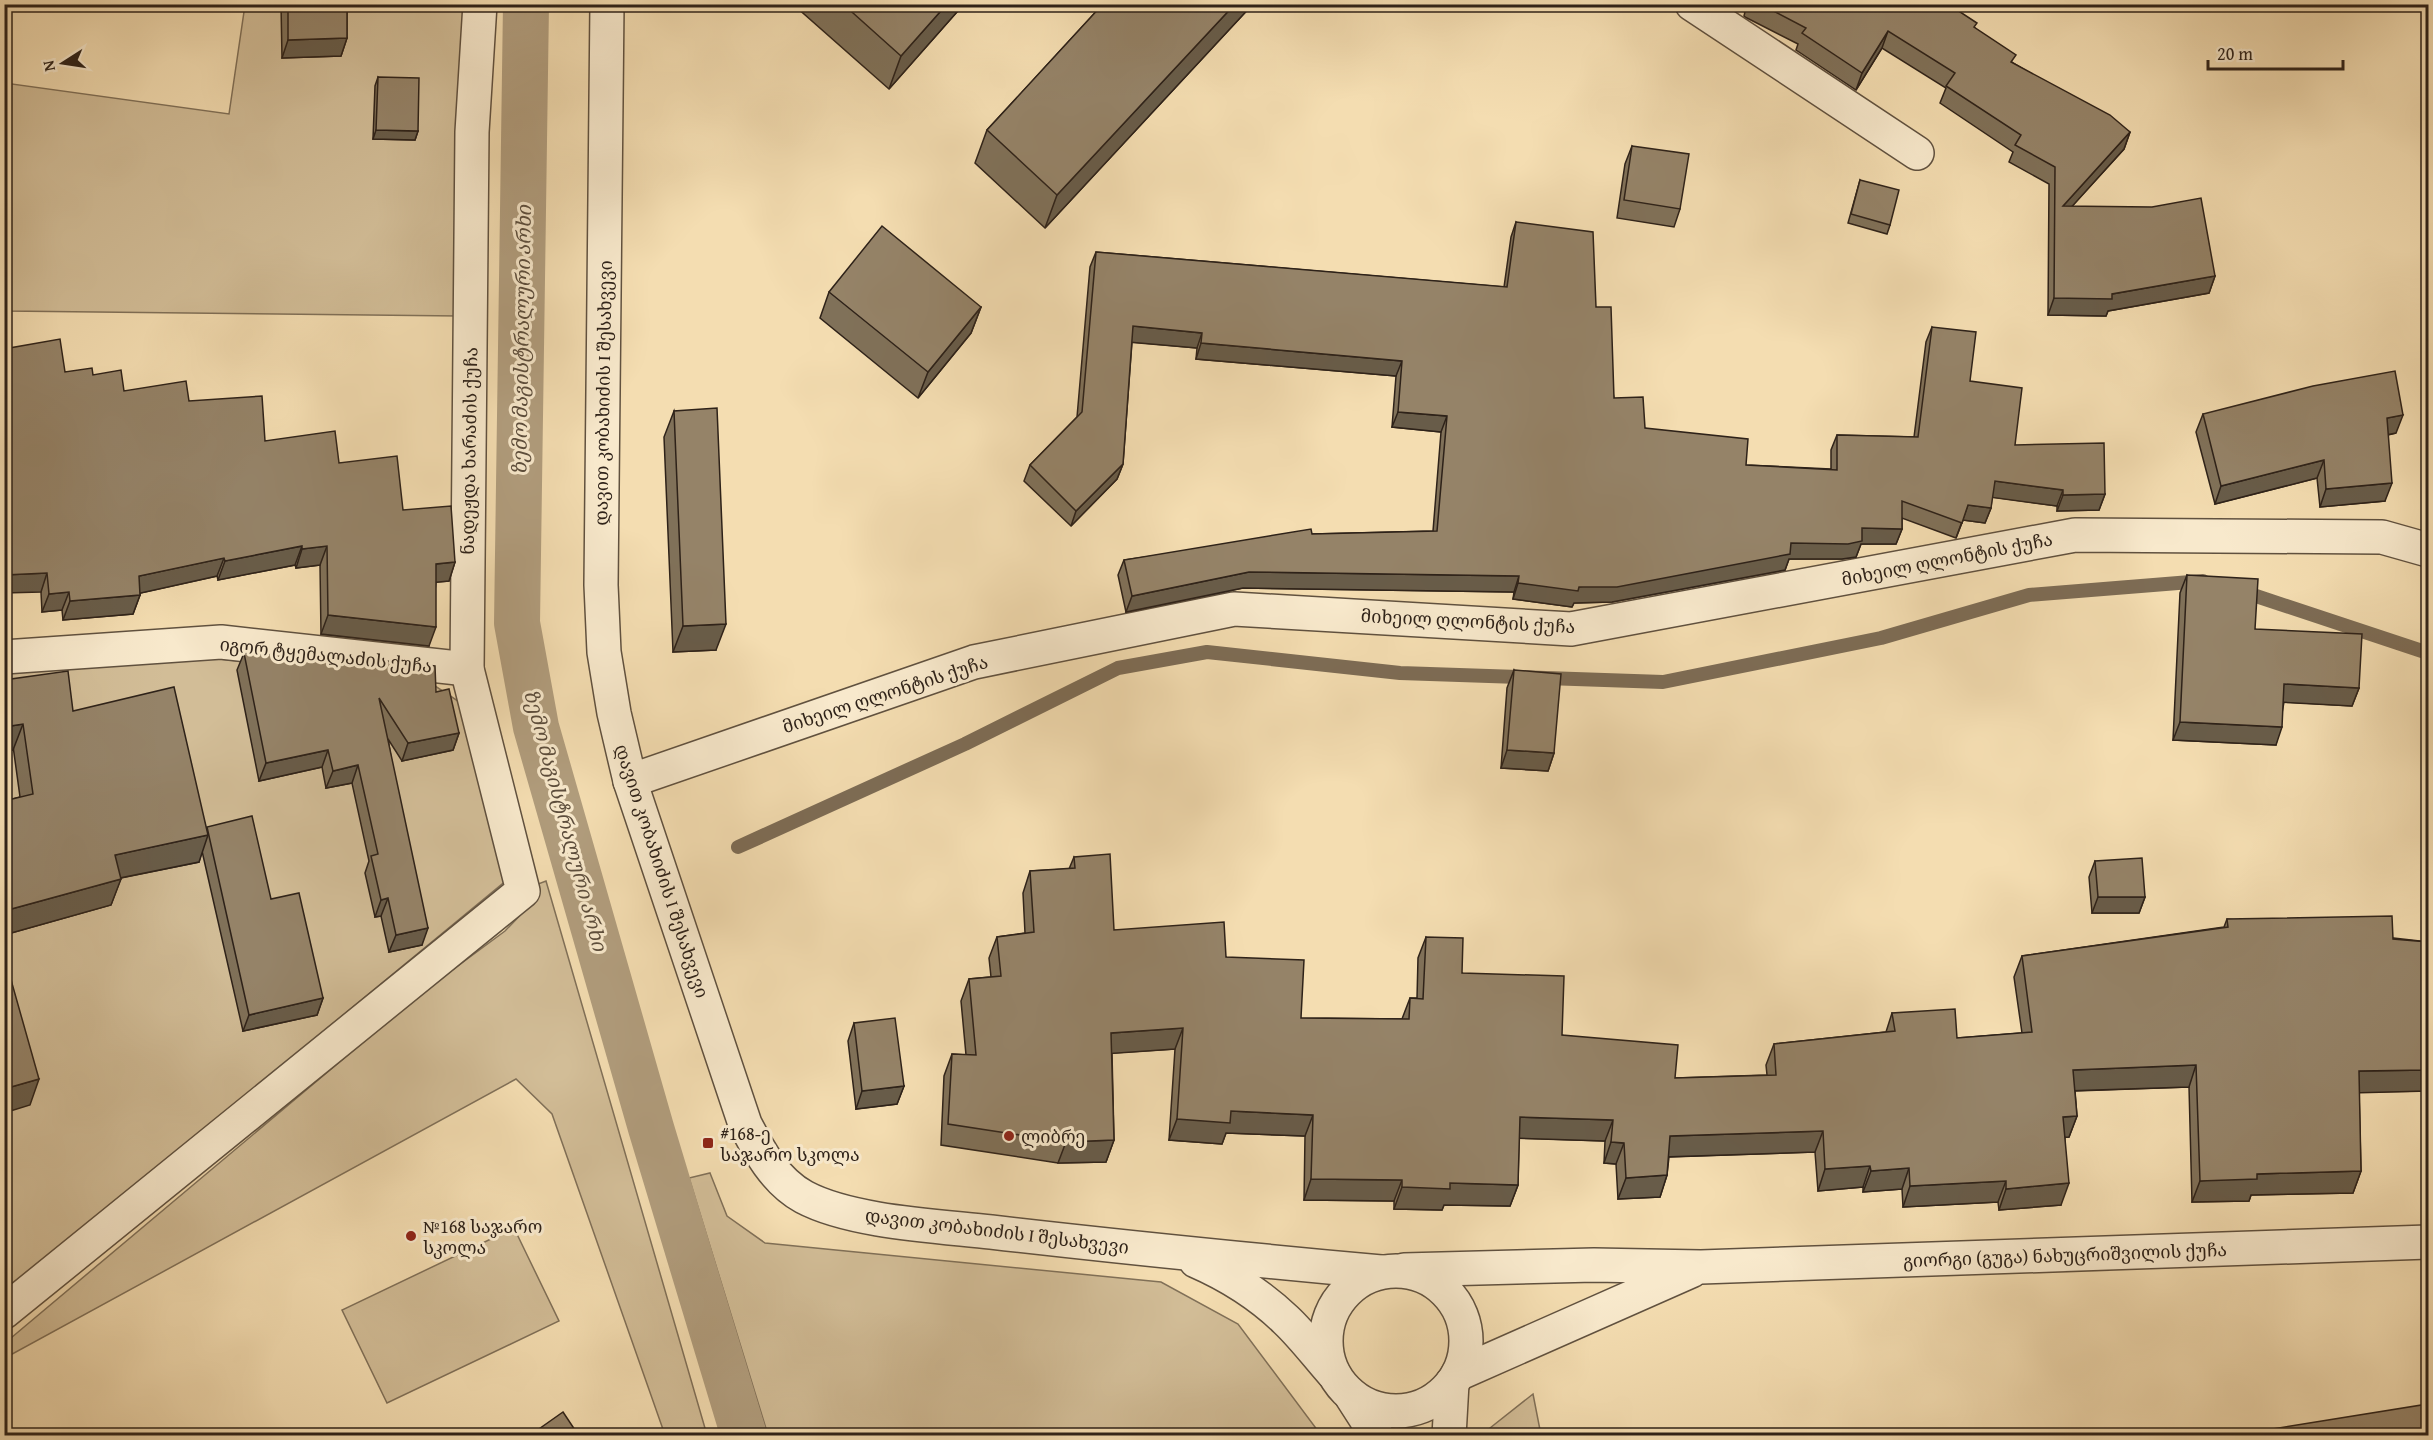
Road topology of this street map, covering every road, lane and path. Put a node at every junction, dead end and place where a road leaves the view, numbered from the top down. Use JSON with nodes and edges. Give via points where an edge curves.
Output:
{"nodes":[{"id":1,"x":480,"y":4,"type":"edge"},
{"id":2,"x":606,"y":4,"type":"edge"},
{"id":3,"x":1692,"y":4,"type":"edge"},
{"id":4,"x":1917,"y":153,"type":"dead end"},
{"id":5,"x":2428,"y":550,"type":"edge"},
{"id":6,"x":4,"y":657,"type":"edge"},
{"id":7,"x":467,"y":669,"type":"junction"},
{"id":8,"x":630,"y":781,"type":"junction"},
{"id":9,"x":2428,"y":1242,"type":"edge"},
{"id":10,"x":1168,"y":1252,"type":"junction"},
{"id":11,"x":1701,"y":1267,"type":"junction"},
{"id":12,"x":1392,"y":1271,"type":"junction"},
{"id":13,"x":4,"y":1312,"type":"edge"},
{"id":14,"x":1455,"y":1379,"type":"junction"},
{"id":15,"x":1343,"y":1385,"type":"junction"},
{"id":16,"x":1377,"y":1436,"type":"edge"},
{"id":17,"x":1449,"y":1436,"type":"edge"}],
"edges":[{"from":1,"to":7,"type":"street","name":"ნადეჟდა ხარაძის ქუჩა","via":[[472,132]]},
{"from":2,"to":8,"type":"street","name":"დავით კობახიძის I შესახვევი","via":[[601,585],[606,662]]},
{"from":3,"to":4,"type":"street"},
{"from":5,"to":8,"type":"street","name":"მიხეილ ღლონტის ქუჩა","via":[[2382,537],[2075,535],[1571,629],[1234,609],[974,662]]},
{"from":6,"to":7,"type":"street","name":"იგორ ტყემალაძის ქუჩა","via":[[221,642]]},
{"from":7,"to":13,"type":"street","name":"ნადეჟდა ხარაძის ქუჩა","via":[[523,891]]},
{"from":8,"to":10,"type":"street","name":"დავით კობახიძის I შესახვევი","via":[[745,1124],[762,1157],[781,1179],[804,1197],[883,1220]]},
{"from":9,"to":11,"type":"street","name":"გიორგი (გუგა) ნახუცრიშვილის ქუჩა"},
{"from":10,"to":12,"type":"street","name":"დავით კობახიძის I შესახვევი"},
{"from":10,"to":15,"type":"street","name":"დავით კობახიძის I შესახვევი","via":[[1226,1276],[1259,1297],[1286,1320]]},
{"from":11,"to":12,"type":"street","name":"გიორგი (გუგა) ნახუცრიშვილის ქუჩა","via":[[1594,1265]]},
{"from":11,"to":14,"type":"street","name":"გიორგი (გუგა) ნახუცრიშვილის ქუჩა"},
{"from":12,"to":14,"type":"street","via":[[1426,1277],[1445,1290],[1458,1308],[1465,1330],[1465,1353]]},
{"from":12,"to":15,"type":"street","via":[[1360,1280],[1332,1310],[1325,1331],[1326,1353]]},
{"from":14,"to":15,"type":"street","via":[[1431,1402],[1405,1411],[1368,1406]]},
{"from":14,"to":17,"type":"street"},
{"from":15,"to":16,"type":"street"}]}
